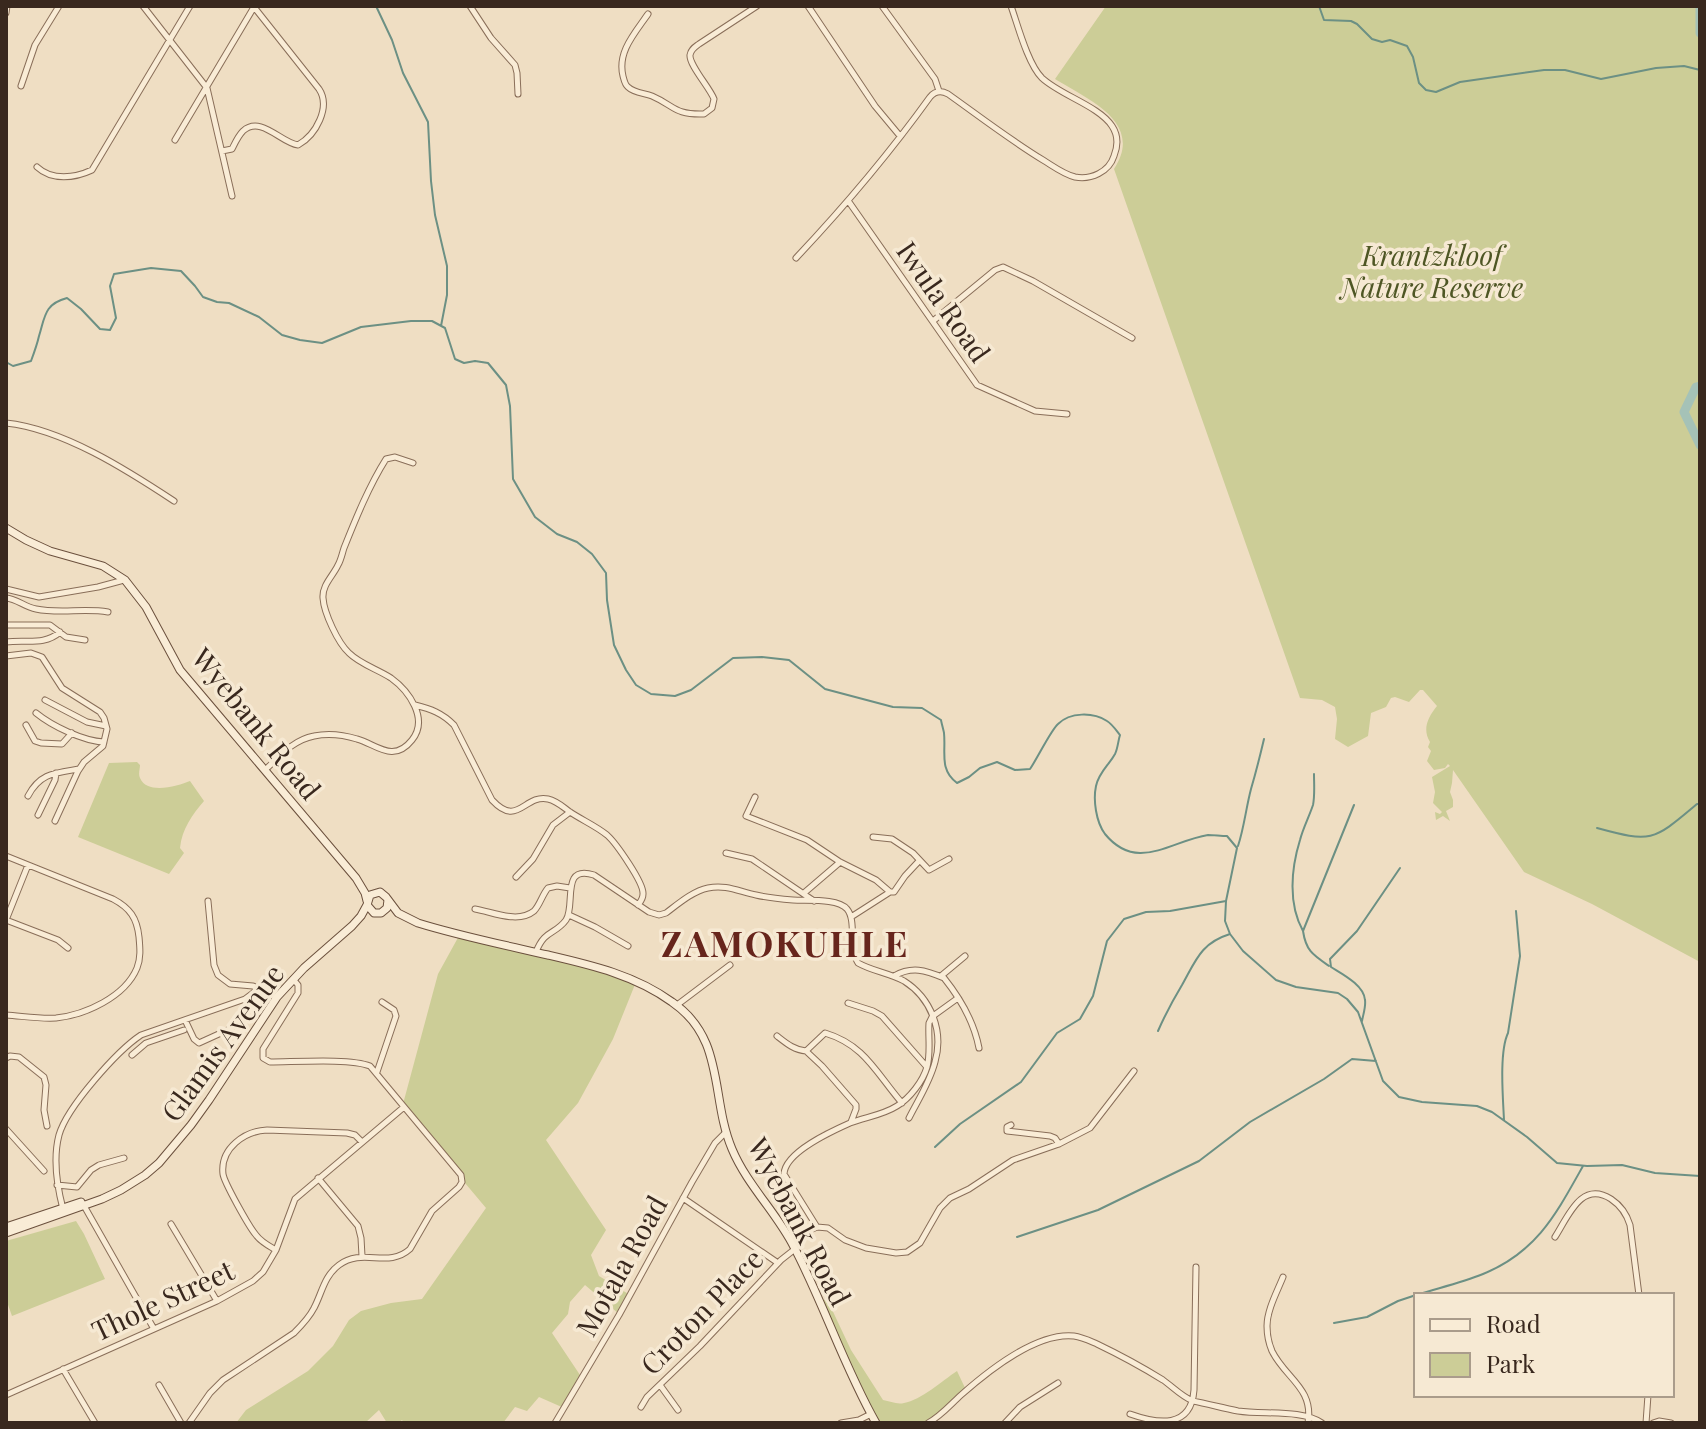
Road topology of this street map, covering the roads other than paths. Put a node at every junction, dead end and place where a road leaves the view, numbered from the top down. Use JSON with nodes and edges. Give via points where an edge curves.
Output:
{"nodes":[{"id":1,"x":7,"y":6,"type":"edge"},
{"id":2,"x":59,"y":6,"type":"edge"},
{"id":3,"x":143,"y":6,"type":"edge"},
{"id":4,"x":190,"y":6,"type":"edge"},
{"id":5,"x":470,"y":6,"type":"edge"},
{"id":6,"x":757,"y":6,"type":"edge"},
{"id":7,"x":808,"y":6,"type":"edge"},
{"id":8,"x":882,"y":6,"type":"edge"},
{"id":9,"x":1011,"y":6,"type":"edge"},
{"id":10,"x":254,"y":7,"type":"edge"},
{"id":11,"x":6,"y":13,"type":"edge"},
{"id":12,"x":648,"y":14,"type":"dead end"},
{"id":13,"x":169,"y":40,"type":"junction"},
{"id":14,"x":21,"y":86,"type":"dead end"},
{"id":15,"x":207,"y":88,"type":"junction"},
{"id":16,"x":939,"y":91,"type":"junction"},
{"id":17,"x":518,"y":94,"type":"dead end"},
{"id":18,"x":900,"y":136,"type":"junction"},
{"id":19,"x":175,"y":140,"type":"dead end"},
{"id":20,"x":222,"y":151,"type":"junction"},
{"id":21,"x":37,"y":167,"type":"dead end"},
{"id":22,"x":232,"y":196,"type":"dead end"},
{"id":23,"x":849,"y":202,"type":"junction"},
{"id":24,"x":796,"y":258,"type":"dead end"},
{"id":25,"x":933,"y":321,"type":"junction"},
{"id":26,"x":1132,"y":338,"type":"dead end"},
{"id":27,"x":1067,"y":414,"type":"dead end"},
{"id":28,"x":6,"y":423,"type":"edge"},
{"id":29,"x":413,"y":463,"type":"dead end"},
{"id":30,"x":174,"y":501,"type":"dead end"},
{"id":31,"x":6,"y":528,"type":"edge"},
{"id":32,"x":125,"y":580,"type":"junction"},
{"id":33,"x":6,"y":589,"type":"edge"},
{"id":34,"x":6,"y":598,"type":"edge"},
{"id":35,"x":108,"y":612,"type":"dead end"},
{"id":36,"x":6,"y":625,"type":"edge"},
{"id":37,"x":60,"y":632,"type":"junction"},
{"id":38,"x":85,"y":640,"type":"dead end"},
{"id":39,"x":6,"y":642,"type":"edge"},
{"id":40,"x":6,"y":656,"type":"edge"},
{"id":41,"x":45,"y":700,"type":"dead end"},
{"id":42,"x":415,"y":704,"type":"junction"},
{"id":43,"x":36,"y":713,"type":"dead end"},
{"id":44,"x":26,"y":725,"type":"dead end"},
{"id":45,"x":106,"y":726,"type":"junction"},
{"id":46,"x":72,"y":733,"type":"junction"},
{"id":47,"x":104,"y":742,"type":"junction"},
{"id":48,"x":80,"y":769,"type":"junction"},
{"id":49,"x":264,"y":770,"type":"junction"},
{"id":50,"x":56,"y":773,"type":"junction"},
{"id":51,"x":28,"y":796,"type":"dead end"},
{"id":52,"x":755,"y":797,"type":"dead end"},
{"id":53,"x":570,"y":812,"type":"junction"},
{"id":54,"x":38,"y":815,"type":"dead end"},
{"id":55,"x":55,"y":821,"type":"dead end"},
{"id":56,"x":873,"y":837,"type":"dead end"},
{"id":57,"x":726,"y":853,"type":"dead end"},
{"id":58,"x":6,"y":856,"type":"edge"},
{"id":59,"x":949,"y":859,"type":"dead end"},
{"id":60,"x":919,"y":861,"type":"junction"},
{"id":61,"x":840,"y":862,"type":"junction"},
{"id":62,"x":28,"y":865,"type":"junction"},
{"id":63,"x":516,"y":877,"type":"dead end"},
{"id":64,"x":356,"y":878,"type":"junction"},
{"id":65,"x":570,"y":888,"type":"junction"},
{"id":66,"x":376,"y":892,"type":"junction"},
{"id":67,"x":892,"y":892,"type":"junction"},
{"id":68,"x":804,"y":893,"type":"junction"},
{"id":69,"x":388,"y":900,"type":"junction"},
{"id":70,"x":208,"y":901,"type":"dead end"},
{"id":71,"x":815,"y":901,"type":"junction"},
{"id":72,"x":367,"y":903,"type":"junction"},
{"id":73,"x":638,"y":905,"type":"junction"},
{"id":74,"x":475,"y":909,"type":"dead end"},
{"id":75,"x":378,"y":913,"type":"junction"},
{"id":76,"x":398,"y":913,"type":"junction"},
{"id":77,"x":569,"y":915,"type":"junction"},
{"id":78,"x":851,"y":917,"type":"junction"},
{"id":79,"x":6,"y":920,"type":"edge"},
{"id":80,"x":352,"y":926,"type":"junction"},
{"id":81,"x":628,"y":946,"type":"dead end"},
{"id":82,"x":68,"y":948,"type":"dead end"},
{"id":83,"x":536,"y":952,"type":"junction"},
{"id":84,"x":965,"y":956,"type":"dead end"},
{"id":85,"x":730,"y":965,"type":"dead end"},
{"id":86,"x":894,"y":976,"type":"junction"},
{"id":87,"x":941,"y":976,"type":"junction"},
{"id":88,"x":293,"y":979,"type":"junction"},
{"id":89,"x":260,"y":988,"type":"junction"},
{"id":90,"x":277,"y":997,"type":"junction"},
{"id":91,"x":958,"y":998,"type":"junction"},
{"id":92,"x":382,"y":1002,"type":"dead end"},
{"id":93,"x":848,"y":1003,"type":"dead end"},
{"id":94,"x":677,"y":1005,"type":"junction"},
{"id":95,"x":6,"y":1015,"type":"edge"},
{"id":96,"x":933,"y":1016,"type":"junction"},
{"id":97,"x":185,"y":1020,"type":"junction"},
{"id":98,"x":232,"y":1028,"type":"dead end"},
{"id":99,"x":184,"y":1030,"type":"dead end"},
{"id":100,"x":777,"y":1036,"type":"dead end"},
{"id":101,"x":979,"y":1048,"type":"dead end"},
{"id":102,"x":806,"y":1051,"type":"junction"},
{"id":103,"x":132,"y":1055,"type":"dead end"},
{"id":104,"x":6,"y":1058,"type":"edge"},
{"id":105,"x":927,"y":1067,"type":"junction"},
{"id":106,"x":1134,"y":1071,"type":"dead end"},
{"id":107,"x":377,"y":1072,"type":"junction"},
{"id":108,"x":902,"y":1103,"type":"junction"},
{"id":109,"x":404,"y":1107,"type":"junction"},
{"id":110,"x":909,"y":1118,"type":"dead end"},
{"id":111,"x":850,"y":1123,"type":"junction"},
{"id":112,"x":1011,"y":1125,"type":"dead end"},
{"id":113,"x":47,"y":1126,"type":"dead end"},
{"id":114,"x":6,"y":1129,"type":"edge"},
{"id":115,"x":727,"y":1131,"type":"junction"},
{"id":116,"x":8,"y":1137,"type":"edge"},
{"id":117,"x":362,"y":1142,"type":"junction"},
{"id":118,"x":1059,"y":1144,"type":"junction"},
{"id":119,"x":124,"y":1158,"type":"dead end"},
{"id":120,"x":44,"y":1171,"type":"dead end"},
{"id":121,"x":318,"y":1178,"type":"junction"},
{"id":122,"x":57,"y":1185,"type":"junction"},
{"id":123,"x":683,"y":1198,"type":"junction"},
{"id":124,"x":83,"y":1204,"type":"junction"},
{"id":125,"x":64,"y":1211,"type":"junction"},
{"id":126,"x":171,"y":1224,"type":"dead end"},
{"id":127,"x":817,"y":1227,"type":"junction"},
{"id":128,"x":6,"y":1230,"type":"edge"},
{"id":129,"x":1555,"y":1237,"type":"dead end"},
{"id":130,"x":790,"y":1238,"type":"junction"},
{"id":131,"x":795,"y":1249,"type":"junction"},
{"id":132,"x":276,"y":1250,"type":"junction"},
{"id":133,"x":362,"y":1256,"type":"junction"},
{"id":134,"x":778,"y":1263,"type":"junction"},
{"id":135,"x":1196,"y":1267,"type":"dead end"},
{"id":136,"x":1283,"y":1277,"type":"dead end"},
{"id":137,"x":1639,"y":1293,"type":"edge"},
{"id":138,"x":217,"y":1301,"type":"junction"},
{"id":139,"x":154,"y":1329,"type":"junction"},
{"id":140,"x":63,"y":1369,"type":"junction"},
{"id":141,"x":1058,"y":1383,"type":"dead end"},
{"id":142,"x":159,"y":1385,"type":"dead end"},
{"id":143,"x":660,"y":1385,"type":"junction"},
{"id":144,"x":6,"y":1395,"type":"edge"},
{"id":145,"x":1648,"y":1397,"type":"edge"},
{"id":146,"x":1193,"y":1401,"type":"junction"},
{"id":147,"x":641,"y":1407,"type":"dead end"},
{"id":148,"x":678,"y":1410,"type":"dead end"},
{"id":149,"x":871,"y":1414,"type":"junction"},
{"id":150,"x":1130,"y":1414,"type":"dead end"},
{"id":151,"x":1308,"y":1419,"type":"edge"},
{"id":152,"x":940,"y":1420,"type":"edge"},
{"id":153,"x":95,"y":1423,"type":"edge"},
{"id":154,"x":181,"y":1423,"type":"edge"},
{"id":155,"x":189,"y":1423,"type":"edge"},
{"id":156,"x":555,"y":1423,"type":"edge"},
{"id":157,"x":841,"y":1423,"type":"edge"},
{"id":158,"x":876,"y":1423,"type":"edge"},
{"id":159,"x":928,"y":1423,"type":"edge"},
{"id":160,"x":1005,"y":1423,"type":"edge"},
{"id":161,"x":1322,"y":1423,"type":"edge"},
{"id":162,"x":1646,"y":1423,"type":"edge"},
{"id":163,"x":1653,"y":1423,"type":"edge"},
{"id":164,"x":1671,"y":1423,"type":"edge"}],
"edges":[{"from":1,"to":11,"type":"street"},
{"from":2,"to":14,"type":"street","via":[[35,45]]},
{"from":3,"to":13,"type":"street"},
{"from":4,"to":13,"type":"street"},
{"from":5,"to":17,"type":"street","via":[[515,65]]},
{"from":6,"to":12,"type":"street","via":[[691,51],[692,63],[714,99],[704,114],[679,112],[626,86],[623,54]]},
{"from":7,"to":18,"type":"street"},
{"from":8,"to":16,"type":"street"},
{"from":9,"to":16,"type":"street","via":[[1037,72],[1113,128],[1116,148],[1108,166],[1091,177],[1068,174]]},
{"from":10,"to":15,"type":"street"},
{"from":10,"to":20,"type":"street","via":[[319,89],[324,107],[303,142],[292,144],[255,127],[244,130],[232,149]]},
{"from":13,"to":15,"type":"street"},
{"from":13,"to":21,"type":"street","via":[[92,170],[56,176]]},
{"from":15,"to":19,"type":"street"},
{"from":15,"to":20,"type":"street"},
{"from":16,"to":18,"type":"street"},
{"from":18,"to":23,"type":"street"},
{"from":20,"to":22,"type":"street"},
{"from":23,"to":24,"type":"street"},
{"from":23,"to":25,"type":"street","name":"Iwula Road"},
{"from":25,"to":26,"type":"street","via":[[1002,267]]},
{"from":25,"to":27,"type":"street","name":"Iwula Road","via":[[979,387],[1035,411]]},
{"from":28,"to":30,"type":"street","via":[[65,439]]},
{"from":29,"to":42,"type":"street","via":[[386,459],[323,596],[347,652],[392,679]]},
{"from":31,"to":32,"type":"main road","name":"Wyebank Road","via":[[50,551],[103,566]]},
{"from":32,"to":33,"type":"street","via":[[39,597]]},
{"from":32,"to":49,"type":"main road","name":"Wyebank Road","via":[[180,670]]},
{"from":34,"to":35,"type":"street","via":[[34,609]]},
{"from":36,"to":37,"type":"street","via":[[50,625]]},
{"from":37,"to":38,"type":"street"},
{"from":37,"to":39,"type":"street","via":[[49,640]]},
{"from":40,"to":45,"type":"street","via":[[42,657],[62,688],[100,712]]},
{"from":41,"to":45,"type":"street"},
{"from":42,"to":49,"type":"street","via":[[417,728],[412,740],[396,750],[326,734],[294,743]]},
{"from":42,"to":53,"type":"street","via":[[454,725],[500,808],[517,811],[546,798]]},
{"from":43,"to":46,"type":"street"},
{"from":44,"to":46,"type":"street","via":[[41,743],[62,744]]},
{"from":45,"to":47,"type":"street"},
{"from":46,"to":47,"type":"street"},
{"from":47,"to":48,"type":"street"},
{"from":48,"to":50,"type":"street"},
{"from":48,"to":55,"type":"street"},
{"from":49,"to":64,"type":"main road","name":"Wyebank Road"},
{"from":50,"to":51,"type":"street","via":[[42,778]]},
{"from":50,"to":54,"type":"street"},
{"from":52,"to":61,"type":"street","via":[[746,816],[807,840]]},
{"from":53,"to":63,"type":"street","via":[[553,825]]},
{"from":53,"to":73,"type":"street","via":[[605,833],[617,847],[643,889]]},
{"from":56,"to":60,"type":"street","via":[[892,839]]},
{"from":57,"to":68,"type":"street","via":[[752,859]]},
{"from":58,"to":62,"type":"street"},
{"from":59,"to":60,"type":"street","via":[[929,870]]},
{"from":60,"to":67,"type":"street"},
{"from":61,"to":67,"type":"street"},
{"from":61,"to":68,"type":"street"},
{"from":62,"to":79,"type":"street"},
{"from":62,"to":95,"type":"street","via":[[125,906],[138,930],[139,962],[127,984],[95,1006],[56,1018]]},
{"from":64,"to":66,"type":"main road","name":"Wyebank Road"},
{"from":64,"to":72,"type":"main road","name":"Wyebank Road"},
{"from":65,"to":73,"type":"street","via":[[576,876],[589,873]]},
{"from":65,"to":74,"type":"street","via":[[548,888],[536,909],[524,916]]},
{"from":65,"to":77,"type":"street"},
{"from":66,"to":69,"type":"main road"},
{"from":66,"to":72,"type":"main road"},
{"from":67,"to":78,"type":"street"},
{"from":68,"to":71,"type":"street"},
{"from":69,"to":75,"type":"main road","via":[[387,908]]},
{"from":69,"to":76,"type":"main road","name":"Wyebank Road"},
{"from":70,"to":89,"type":"street","via":[[216,972],[230,984]]},
{"from":71,"to":73,"type":"street","via":[[718,887],[701,889],[662,915]]},
{"from":71,"to":78,"type":"street","via":[[838,902]]},
{"from":72,"to":75,"type":"main road"},
{"from":72,"to":80,"type":"main road","name":"Glamis Avenue"},
{"from":75,"to":76,"type":"main road","name":"Wyebank Road"},
{"from":75,"to":80,"type":"main road","name":"Glamis Avenue"},
{"from":76,"to":83,"type":"main road","name":"Wyebank Road","via":[[425,926]]},
{"from":77,"to":81,"type":"street"},
{"from":77,"to":83,"type":"street","via":[[543,938]]},
{"from":78,"to":86,"type":"street","via":[[858,963]]},
{"from":79,"to":82,"type":"street"},
{"from":80,"to":88,"type":"main road","name":"Glamis Avenue"},
{"from":83,"to":94,"type":"main road","name":"Wyebank Road","via":[[607,970]]},
{"from":84,"to":87,"type":"street"},
{"from":85,"to":94,"type":"street"},
{"from":86,"to":87,"type":"street","via":[[914,969]]},
{"from":86,"to":96,"type":"street","via":[[922,997]]},
{"from":87,"to":91,"type":"street"},
{"from":88,"to":90,"type":"main road","name":"Glamis Avenue"},
{"from":88,"to":107,"type":"street","via":[[298,993],[264,1046],[263,1058],[365,1064]]},
{"from":89,"to":90,"type":"street"},
{"from":89,"to":97,"type":"street","via":[[245,999]]},
{"from":90,"to":124,"type":"main road","name":"Glamis Avenue","via":[[191,1125],[159,1163],[129,1185]]},
{"from":91,"to":96,"type":"street"},
{"from":91,"to":101,"type":"street"},
{"from":92,"to":107,"type":"street","via":[[396,1016]]},
{"from":93,"to":105,"type":"street","via":[[882,1016]]},
{"from":94,"to":115,"type":"main road","name":"Wyebank Road","via":[[708,1045]]},
{"from":96,"to":105,"type":"street"},
{"from":96,"to":110,"type":"street","via":[[937,1054]]},
{"from":97,"to":98,"type":"street","via":[[199,1043]]},
{"from":97,"to":122,"type":"street","via":[[141,1035],[98,1076],[60,1131]]},
{"from":99,"to":103,"type":"street","via":[[146,1043]]},
{"from":100,"to":102,"type":"street"},
{"from":102,"to":108,"type":"street","via":[[825,1033],[856,1047]]},
{"from":102,"to":111,"type":"street","via":[[856,1105]]},
{"from":104,"to":113,"type":"street","via":[[19,1057],[44,1077]]},
{"from":105,"to":108,"type":"street"},
{"from":106,"to":118,"type":"street","via":[[1090,1128]]},
{"from":107,"to":109,"type":"street"},
{"from":108,"to":111,"type":"street"},
{"from":109,"to":117,"type":"street","name":"Thole Street"},
{"from":109,"to":133,"type":"street","via":[[462,1180],[432,1211],[405,1254]]},
{"from":111,"to":127,"type":"street","via":[[811,1143],[784,1168]]},
{"from":112,"to":118,"type":"street","via":[[1007,1131],[1050,1136]]},
{"from":114,"to":116,"type":"street"},
{"from":115,"to":123,"type":"street","name":"Motala Road"},
{"from":115,"to":130,"type":"main road","name":"Wyebank Road","via":[[743,1169]]},
{"from":116,"to":120,"type":"street"},
{"from":117,"to":121,"type":"street","name":"Thole Street"},
{"from":117,"to":132,"type":"street","via":[[347,1133],[267,1130],[237,1140],[226,1155],[224,1178],[255,1235]]},
{"from":118,"to":127,"type":"street","via":[[1013,1160],[945,1203],[920,1243],[907,1252],[866,1248]]},
{"from":119,"to":122,"type":"street","via":[[99,1165],[77,1187]]},
{"from":121,"to":132,"type":"street","name":"Thole Street","via":[[293,1202]]},
{"from":121,"to":133,"type":"street","via":[[358,1226]]},
{"from":122,"to":125,"type":"street"},
{"from":123,"to":134,"type":"street"},
{"from":123,"to":156,"type":"street","name":"Motala Road"},
{"from":124,"to":125,"type":"main road","name":"Glamis Avenue"},
{"from":124,"to":139,"type":"street"},
{"from":125,"to":128,"type":"main road","name":"Glamis Avenue"},
{"from":126,"to":138,"type":"street"},
{"from":127,"to":130,"type":"street"},
{"from":129,"to":137,"type":"street","via":[[1584,1197],[1599,1194],[1613,1201],[1630,1225]]},
{"from":130,"to":131,"type":"main road","name":"Wyebank Road"},
{"from":131,"to":134,"type":"street","name":"Croton Place"},
{"from":131,"to":149,"type":"main road","name":"Wyebank Road"},
{"from":132,"to":138,"type":"street","name":"Thole Street","via":[[259,1277]]},
{"from":133,"to":155,"type":"street","via":[[333,1271],[301,1326],[223,1380]]},
{"from":134,"to":143,"type":"street","name":"Croton Place"},
{"from":135,"to":146,"type":"street"},
{"from":136,"to":151,"type":"street","via":[[1268,1320],[1270,1346],[1305,1396]]},
{"from":138,"to":139,"type":"street","name":"Thole Street"},
{"from":139,"to":140,"type":"street","name":"Thole Street"},
{"from":140,"to":144,"type":"street","name":"Thole Street"},
{"from":140,"to":153,"type":"street"},
{"from":141,"to":160,"type":"street"},
{"from":142,"to":154,"type":"street"},
{"from":143,"to":147,"type":"street","name":"Croton Place"},
{"from":143,"to":148,"type":"street"},
{"from":145,"to":162,"type":"street"},
{"from":146,"to":150,"type":"street","via":[[1185,1414],[1164,1422]]},
{"from":146,"to":151,"type":"street"},
{"from":146,"to":152,"type":"street","via":[[1105,1348],[1066,1336],[1021,1352],[983,1377]]},
{"from":149,"to":157,"type":"street"},
{"from":149,"to":158,"type":"main road","name":"Wyebank Road"},
{"from":151,"to":161,"type":"street"},
{"from":152,"to":159,"type":"street"},
{"from":163,"to":164,"type":"street"}]}
